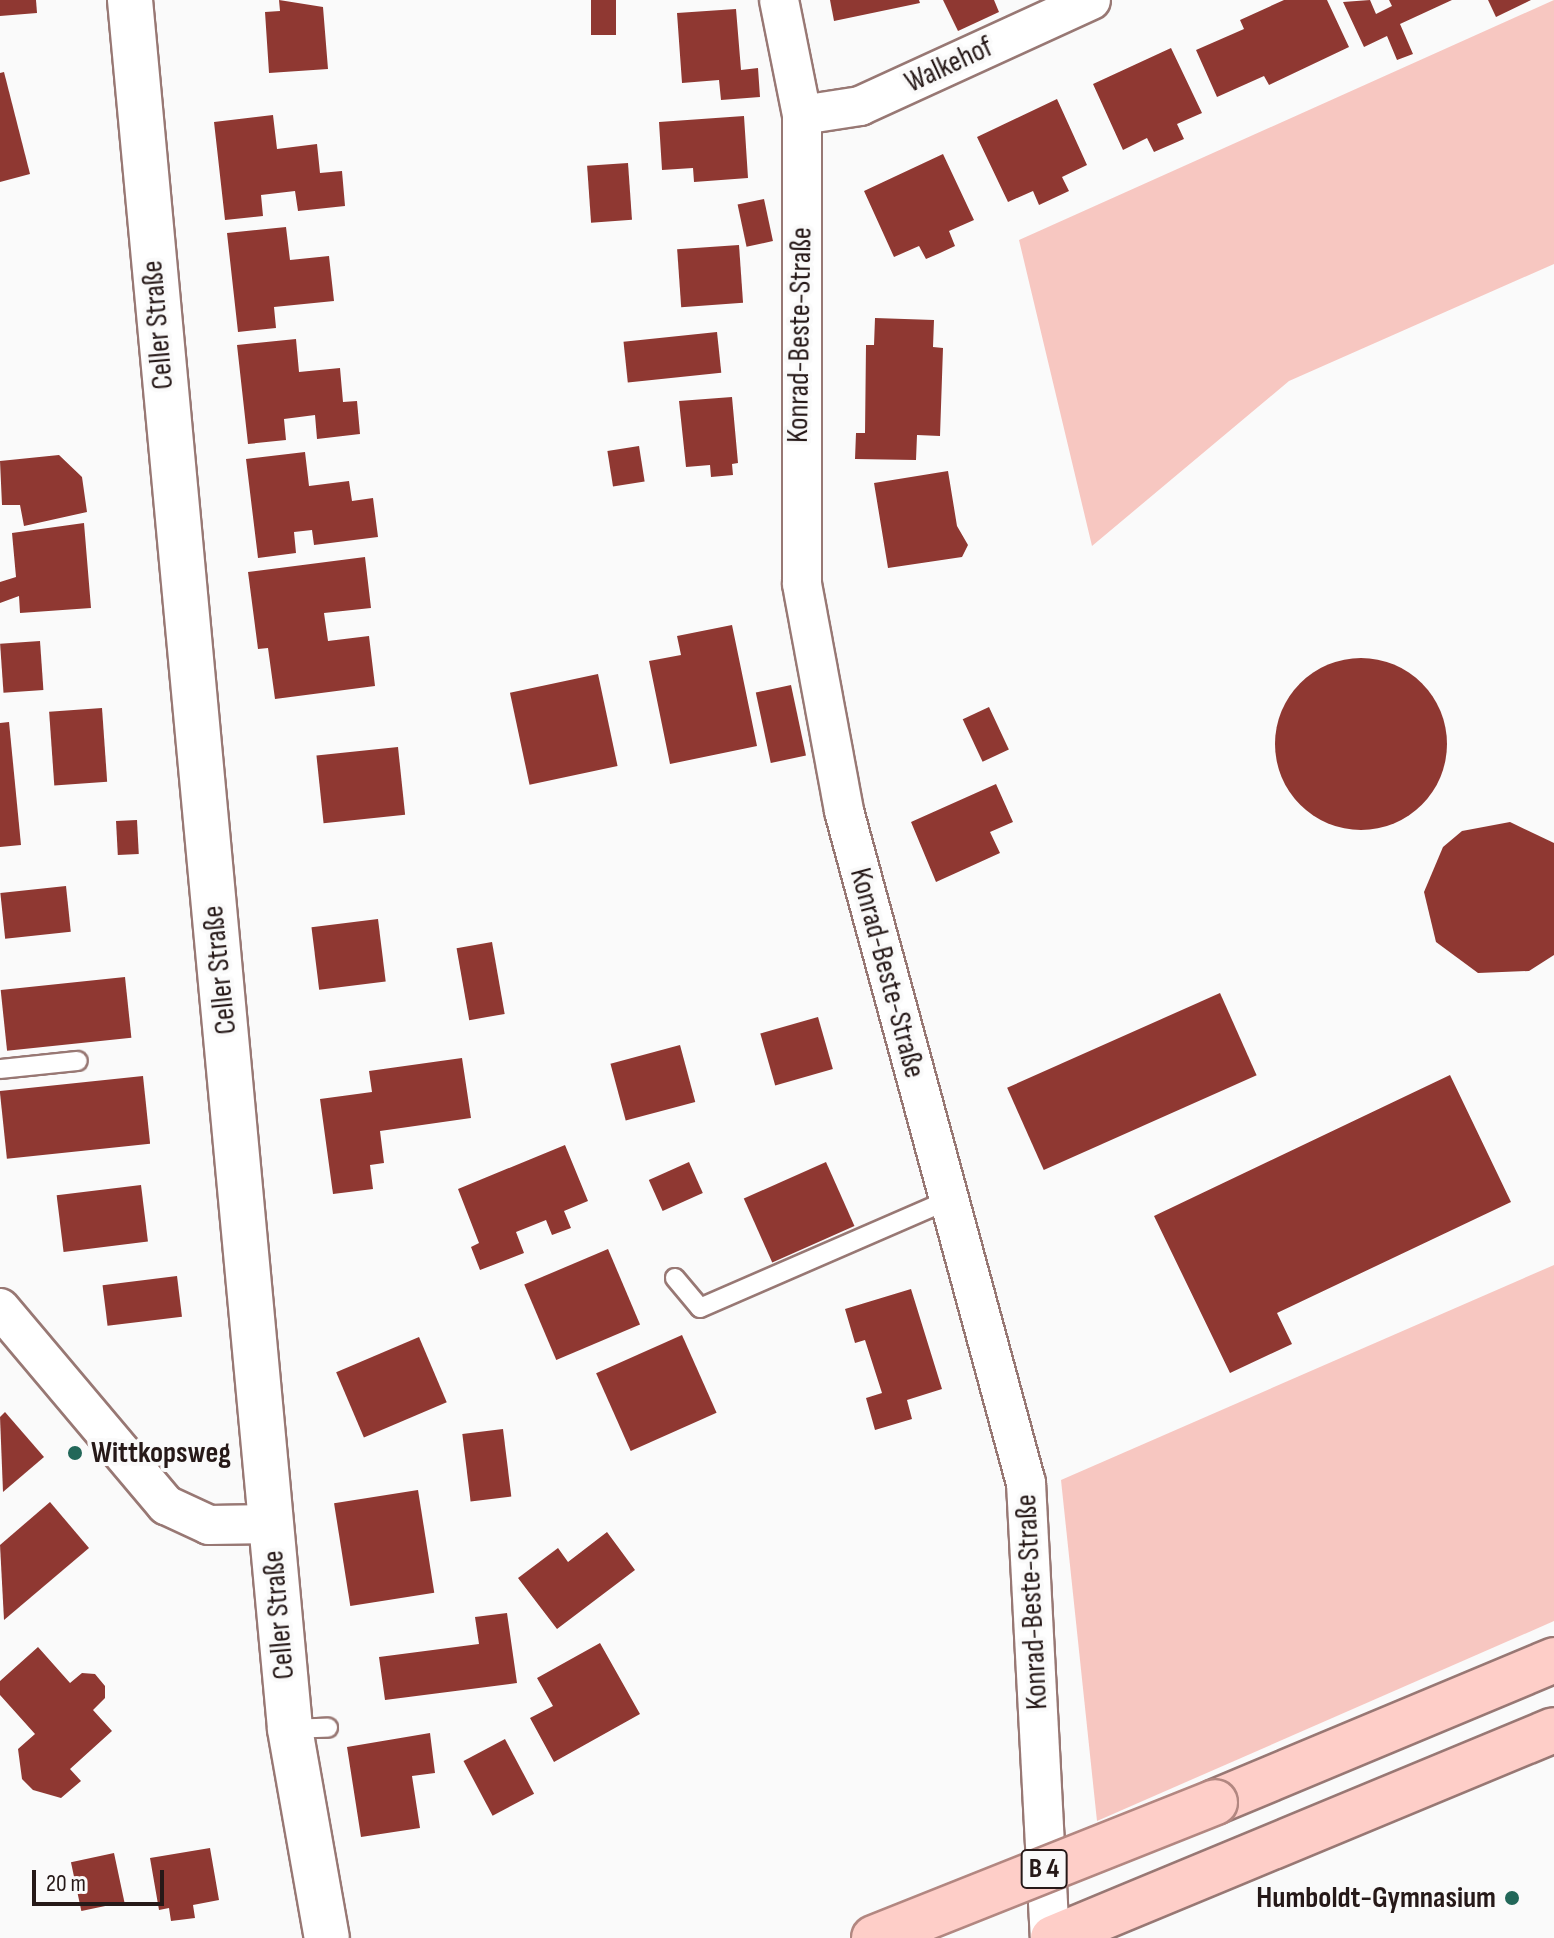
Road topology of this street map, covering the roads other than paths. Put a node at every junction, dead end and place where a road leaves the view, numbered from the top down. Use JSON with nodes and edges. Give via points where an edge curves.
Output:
{"nodes":[{"id":1,"x":130,"y":0,"type":"edge"},
{"id":2,"x":779,"y":0,"type":"edge"},
{"id":3,"x":1091,"y":0,"type":"edge"},
{"id":4,"x":802,"y":115,"type":"junction"},
{"id":5,"x":78,"y":1061,"type":"dead end"},
{"id":6,"x":0,"y":1069,"type":"edge"},
{"id":7,"x":951,"y":1199,"type":"junction"},
{"id":8,"x":675,"y":1278,"type":"dead end"},
{"id":9,"x":0,"y":1308,"type":"edge"},
{"id":10,"x":271,"y":1524,"type":"junction"},
{"id":11,"x":1554,"y":1660,"type":"edge"},
{"id":12,"x":1554,"y":1730,"type":"edge"},
{"id":13,"x":327,"y":1938,"type":"edge"},
{"id":14,"x":874,"y":1938,"type":"edge"},
{"id":15,"x":1052,"y":1938,"type":"edge"}],
"edges":[{"from":1,"to":10,"type":"street","name":"Celler Straße"},
{"from":2,"to":4,"type":"street","name":"Konrad-Beste-Straße"},
{"from":3,"to":4,"type":"street","name":"Walkehof","via":[[860,106]]},
{"from":4,"to":7,"type":"street","name":"Konrad-Beste-Straße","via":[[802,584],[844,811]]},
{"from":5,"to":6,"type":"lane"},
{"from":7,"to":8,"type":"lane","via":[[700,1308]]},
{"from":7,"to":15,"type":"street","name":"Konrad-Beste-Straße","via":[[1026,1483]]},
{"from":9,"to":10,"type":"street","via":[[166,1505],[209,1525]]},
{"from":10,"to":13,"type":"street","name":"Celler Straße","via":[[309,1728]]},
{"from":11,"to":14,"type":"highway","number":"B 4","bridge":true},
{"from":12,"to":15,"type":"highway","number":"B 4"}]}
